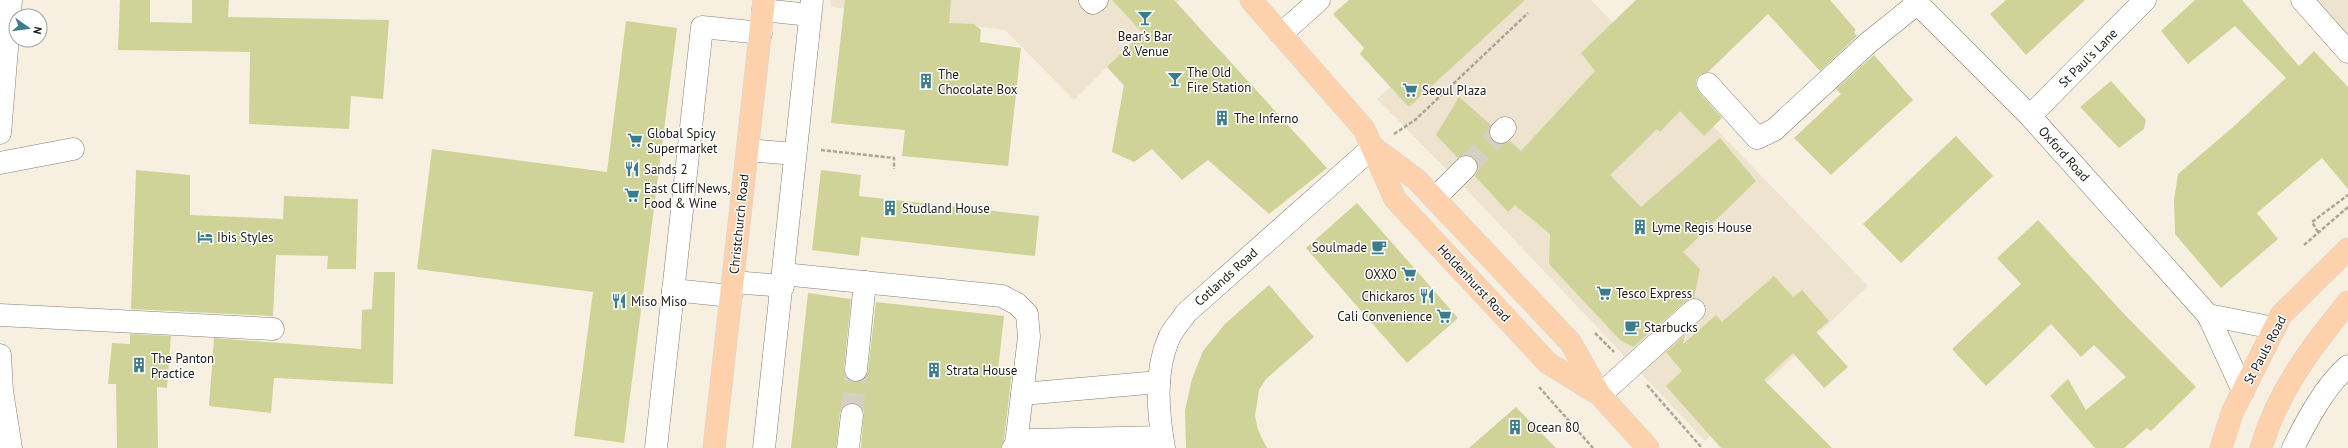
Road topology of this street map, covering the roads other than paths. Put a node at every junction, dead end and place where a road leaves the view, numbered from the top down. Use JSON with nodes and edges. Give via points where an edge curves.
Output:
{"nodes":[{"id":1,"x":11,"y":0,"type":"edge"},
{"id":2,"x":1090,"y":0,"type":"edge"},
{"id":3,"x":1097,"y":0,"type":"edge"},
{"id":4,"x":1251,"y":0,"type":"edge"},
{"id":5,"x":1319,"y":0,"type":"edge"},
{"id":6,"x":2146,"y":0,"type":"edge"},
{"id":7,"x":2302,"y":0,"type":"edge"},
{"id":8,"x":1916,"y":2,"type":"edge"},
{"id":9,"x":764,"y":5,"type":"edge"},
{"id":10,"x":811,"y":8,"type":"edge"},
{"id":11,"x":761,"y":33,"type":"junction"},
{"id":12,"x":1281,"y":34,"type":"junction"},
{"id":13,"x":2348,"y":52,"type":"edge"},
{"id":14,"x":1708,"y":84,"type":"dead end"},
{"id":15,"x":2030,"y":116,"type":"junction"},
{"id":16,"x":0,"y":133,"type":"edge"},
{"id":17,"x":1373,"y":147,"type":"junction"},
{"id":18,"x":73,"y":149,"type":"dead end"},
{"id":19,"x":748,"y":150,"type":"junction"},
{"id":20,"x":796,"y":151,"type":"junction"},
{"id":21,"x":0,"y":163,"type":"edge"},
{"id":22,"x":1466,"y":167,"type":"tunnel mouth"},
{"id":23,"x":1434,"y":198,"type":"junction"},
{"id":24,"x":2348,"y":249,"type":"edge"},
{"id":25,"x":783,"y":280,"type":"junction"},
{"id":26,"x":865,"y":282,"type":"junction"},
{"id":27,"x":732,"y":289,"type":"junction"},
{"id":28,"x":673,"y":290,"type":"junction"},
{"id":29,"x":2348,"y":302,"type":"edge"},
{"id":30,"x":1694,"y":310,"type":"dead end"},
{"id":31,"x":0,"y":315,"type":"edge"},
{"id":32,"x":2208,"y":315,"type":"junction"},
{"id":33,"x":2274,"y":328,"type":"junction"},
{"id":34,"x":273,"y":329,"type":"dead end"},
{"id":35,"x":0,"y":354,"type":"edge"},
{"id":36,"x":2348,"y":366,"type":"edge"},
{"id":37,"x":856,"y":370,"type":"tunnel mouth"},
{"id":38,"x":1159,"y":382,"type":"junction"},
{"id":39,"x":2243,"y":391,"type":"junction"},
{"id":40,"x":1022,"y":394,"type":"junction"},
{"id":41,"x":1600,"y":395,"type":"junction"},
{"id":42,"x":852,"y":415,"type":"tunnel mouth"},
{"id":43,"x":1163,"y":442,"type":"edge"},
{"id":44,"x":1014,"y":446,"type":"edge"},
{"id":45,"x":1643,"y":447,"type":"edge"},
{"id":46,"x":11,"y":448,"type":"edge"},
{"id":47,"x":656,"y":448,"type":"edge"},
{"id":48,"x":714,"y":448,"type":"edge"},
{"id":49,"x":764,"y":448,"type":"edge"},
{"id":50,"x":848,"y":448,"type":"edge"},
{"id":51,"x":2221,"y":448,"type":"edge"},
{"id":52,"x":2261,"y":448,"type":"edge"},
{"id":53,"x":2293,"y":448,"type":"edge"}],
"edges":[{"from":1,"to":16,"type":"street"},
{"from":2,"to":3,"type":"street","via":[[1093,3]]},
{"from":4,"to":12,"type":"main road","name":"Holdenhurst Road"},
{"from":5,"to":12,"type":"street"},
{"from":6,"to":15,"type":"street","name":"St Paul's Lane"},
{"from":7,"to":13,"type":"street"},
{"from":8,"to":14,"type":"street","via":[[1774,130],[1757,138]]},
{"from":8,"to":15,"type":"street","name":"Oxford Road"},
{"from":9,"to":10,"type":"street"},
{"from":9,"to":11,"type":"main road","name":"Christchurch Road"},
{"from":10,"to":20,"type":"street"},
{"from":11,"to":19,"type":"main road","name":"Christchurch Road"},
{"from":11,"to":28,"type":"street","via":[[702,27]]},
{"from":12,"to":17,"type":"main road","name":"Holdenhurst Road","via":[[1364,130]]},
{"from":15,"to":32,"type":"street","name":"Oxford Road"},
{"from":17,"to":23,"type":"main road","name":"Holdenhurst Road","via":[[1417,180]]},
{"from":17,"to":38,"type":"street","name":"Cotlands Road","via":[[1186,313],[1169,337],[1162,358]]},
{"from":17,"to":41,"type":"main road","name":"Holdenhurst Road","via":[[1396,199],[1548,363]]},
{"from":18,"to":21,"type":"street"},
{"from":19,"to":20,"type":"street"},
{"from":19,"to":27,"type":"main road","name":"Christchurch Road"},
{"from":20,"to":25,"type":"street"},
{"from":22,"to":23,"type":"street"},
{"from":23,"to":41,"type":"main road","name":"Holdenhurst Road","via":[[1571,343]]},
{"from":24,"to":33,"type":"main road","name":"St Pauls Road","via":[[2282,315]]},
{"from":25,"to":26,"type":"street"},
{"from":25,"to":27,"type":"street"},
{"from":25,"to":49,"type":"street"},
{"from":26,"to":37,"type":"street"},
{"from":26,"to":40,"type":"street","via":[[1002,296],[1017,304],[1028,314],[1029,337]]},
{"from":27,"to":28,"type":"street"},
{"from":27,"to":48,"type":"main road","name":"Christchurch Road"},
{"from":28,"to":47,"type":"street"},
{"from":29,"to":52,"type":"main road","via":[[2306,354],[2283,394]]},
{"from":30,"to":41,"type":"street"},
{"from":31,"to":34,"type":"street","via":[[90,317]]},
{"from":32,"to":33,"type":"street"},
{"from":32,"to":39,"type":"street","name":"Oxford Road"},
{"from":33,"to":39,"type":"main road","name":"St Pauls Road"},
{"from":35,"to":46,"type":"street","via":[[2,390]]},
{"from":36,"to":53,"type":"street","via":[[2339,374],[2324,396]]},
{"from":38,"to":40,"type":"street"},
{"from":38,"to":43,"type":"street","name":"Cotlands Road"},
{"from":39,"to":51,"type":"main road","name":"St Pauls Road","via":[[2232,413]]},
{"from":40,"to":44,"type":"street"},
{"from":41,"to":45,"type":"main road","name":"Holdenhurst Road"},
{"from":42,"to":50,"type":"street"},
{"from":43,"to":44,"type":"street","via":[[1032,440]]}]}
